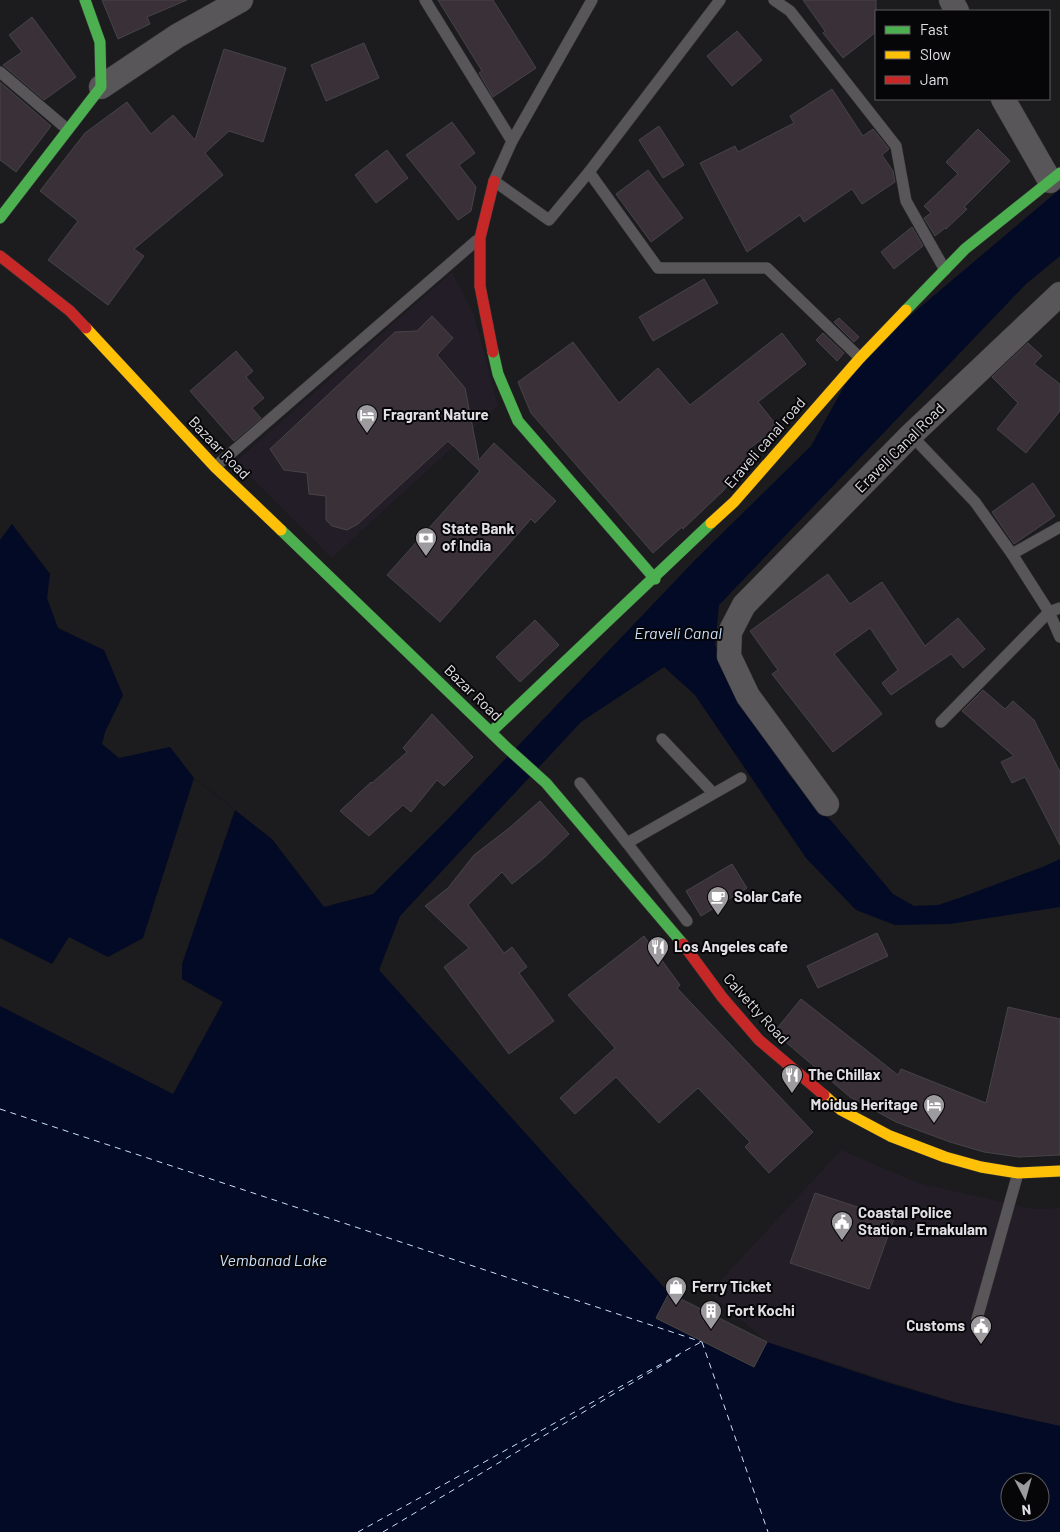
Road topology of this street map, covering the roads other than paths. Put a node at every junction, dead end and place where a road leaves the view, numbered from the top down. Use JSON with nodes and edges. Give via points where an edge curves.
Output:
{"nodes":[{"id":1,"x":85,"y":0,"type":"edge"},
{"id":2,"x":241,"y":0,"type":"edge"},
{"id":3,"x":425,"y":0,"type":"edge"},
{"id":4,"x":592,"y":0,"type":"edge"},
{"id":5,"x":720,"y":0,"type":"edge"},
{"id":6,"x":774,"y":0,"type":"edge"},
{"id":7,"x":0,"y":72,"type":"edge"},
{"id":8,"x":101,"y":86,"type":"junction"},
{"id":9,"x":1004,"y":100,"type":"edge"},
{"id":10,"x":67,"y":129,"type":"junction"},
{"id":11,"x":512,"y":141,"type":"junction"},
{"id":12,"x":589,"y":172,"type":"junction"},
{"id":13,"x":1055,"y":177,"type":"edge"},
{"id":14,"x":494,"y":181,"type":"junction"},
{"id":15,"x":0,"y":218,"type":"edge"},
{"id":16,"x":480,"y":238,"type":"junction"},
{"id":17,"x":0,"y":256,"type":"edge"},
{"id":18,"x":945,"y":270,"type":"junction"},
{"id":19,"x":1059,"y":298,"type":"edge"},
{"id":20,"x":860,"y":358,"type":"junction"},
{"id":21,"x":910,"y":435,"type":"junction"},
{"id":22,"x":215,"y":467,"type":"junction"},
{"id":23,"x":1060,"y":527,"type":"edge"},
{"id":24,"x":1012,"y":554,"type":"junction"},
{"id":25,"x":655,"y":579,"type":"junction"},
{"id":26,"x":1054,"y":610,"type":"edge"},
{"id":27,"x":1060,"y":637,"type":"edge"},
{"id":28,"x":418,"y":662,"type":"joint"},
{"id":29,"x":941,"y":722,"type":"dead end"},
{"id":30,"x":491,"y":732,"type":"junction"},
{"id":31,"x":662,"y":740,"type":"dead end"},
{"id":32,"x":506,"y":747,"type":"joint"},
{"id":33,"x":741,"y":778,"type":"dead end"},
{"id":34,"x":580,"y":784,"type":"dead end"},
{"id":35,"x":713,"y":793,"type":"junction"},
{"id":36,"x":828,"y":804,"type":"dead end"},
{"id":37,"x":627,"y":843,"type":"junction"},
{"id":38,"x":687,"y":921,"type":"dead end"},
{"id":39,"x":1060,"y":1171,"type":"edge"},
{"id":40,"x":1018,"y":1173,"type":"junction"},
{"id":41,"x":976,"y":1319,"type":"dead end"}],
"edges":[{"from":1,"to":8,"type":"street","via":[[100,42]]},
{"from":2,"to":8,"type":"street","via":[[177,36]]},
{"from":3,"to":11,"type":"lane"},
{"from":4,"to":11,"type":"lane"},
{"from":5,"to":12,"type":"lane"},
{"from":6,"to":18,"type":"lane","via":[[790,11],[896,146],[906,201]]},
{"from":7,"to":10,"type":"lane"},
{"from":8,"to":10,"type":"street"},
{"from":9,"to":13,"type":"street"},
{"from":10,"to":15,"type":"street"},
{"from":11,"to":14,"type":"lane"},
{"from":12,"to":14,"type":"lane","via":[[549,220]]},
{"from":12,"to":20,"type":"lane","via":[[658,268],[768,268]]},
{"from":13,"to":18,"type":"street","name":"Eraveli canal road","via":[[965,249]]},
{"from":14,"to":16,"type":"street"},
{"from":16,"to":22,"type":"lane"},
{"from":16,"to":25,"type":"street","via":[[480,286],[498,374],[518,421]]},
{"from":17,"to":22,"type":"street","name":"Bazaar Road","via":[[70,311]]},
{"from":18,"to":20,"type":"street","name":"Eraveli canal road"},
{"from":19,"to":21,"type":"street","name":"Eraveli Canal Road"},
{"from":20,"to":25,"type":"street","name":"Eraveli canal road","via":[[734,502]]},
{"from":21,"to":24,"type":"lane","via":[[975,502]]},
{"from":21,"to":36,"type":"street","name":"Eraveli Canal Road","via":[[744,605],[730,632],[728,656],[748,696]]},
{"from":22,"to":28,"type":"street","name":"Bazaar Road"},
{"from":23,"to":24,"type":"lane"},
{"from":24,"to":26,"type":"lane"},
{"from":25,"to":30,"type":"street","name":"Eraveli canal road"},
{"from":26,"to":27,"type":"lane"},
{"from":26,"to":29,"type":"lane"},
{"from":28,"to":30,"type":"street","name":"Bazar Road"},
{"from":30,"to":32,"type":"street","name":"Bazar Road"},
{"from":31,"to":35,"type":"lane"},
{"from":32,"to":40,"type":"street","name":"Calvetty Road","via":[[546,783],[676,935],[759,1040],[840,1110],[890,1136],[945,1157]]},
{"from":33,"to":35,"type":"lane"},
{"from":34,"to":37,"type":"lane"},
{"from":35,"to":37,"type":"lane"},
{"from":37,"to":38,"type":"lane"},
{"from":39,"to":40,"type":"street","name":"Calvetty Road"},
{"from":40,"to":41,"type":"lane"}]}
